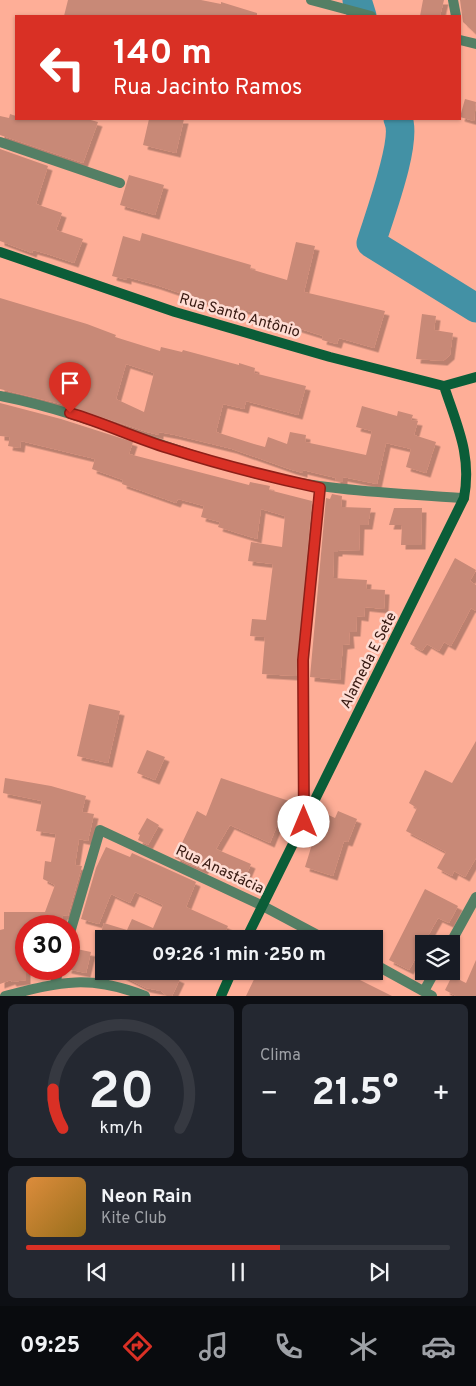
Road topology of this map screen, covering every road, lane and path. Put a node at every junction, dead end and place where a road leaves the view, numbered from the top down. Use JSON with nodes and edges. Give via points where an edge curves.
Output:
{"nodes":[{"id":1,"x":311,"y":0,"type":"edge"},
{"id":2,"x":453,"y":0,"type":"edge"},
{"id":3,"x":367,"y":15,"type":"edge"},
{"id":4,"x":456,"y":15,"type":"edge"},
{"id":5,"x":461,"y":39,"type":"edge"},
{"id":6,"x":476,"y":44,"type":"edge"},
{"id":7,"x":0,"y":142,"type":"edge"},
{"id":8,"x":120,"y":183,"type":"dead end"},
{"id":9,"x":0,"y":252,"type":"edge"},
{"id":10,"x":476,"y":377,"type":"edge"},
{"id":11,"x":444,"y":386,"type":"junction"},
{"id":12,"x":0,"y":396,"type":"edge"},
{"id":13,"x":320,"y":488,"type":"junction"},
{"id":14,"x":464,"y":498,"type":"junction"},
{"id":15,"x":304,"y":822,"type":"junction"},
{"id":16,"x":476,"y":897,"type":"edge"},
{"id":17,"x":261,"y":905,"type":"junction"},
{"id":18,"x":75,"y":915,"type":"edge"},
{"id":19,"x":250,"y":930,"type":"edge"},
{"id":20,"x":308,"y":930,"type":"edge"},
{"id":21,"x":455,"y":935,"type":"edge"},
{"id":22,"x":383,"y":969,"type":"edge"},
{"id":23,"x":56,"y":980,"type":"edge"},
{"id":24,"x":228,"y":980,"type":"edge"},
{"id":25,"x":432,"y":980,"type":"edge"},
{"id":26,"x":55,"y":983,"type":"junction"},
{"id":27,"x":428,"y":994,"type":"edge"},
{"id":28,"x":4,"y":996,"type":"edge"},
{"id":29,"x":145,"y":996,"type":"edge"},
{"id":30,"x":221,"y":996,"type":"edge"}],
"edges":[{"from":1,"to":3,"type":"street"},
{"from":2,"to":4,"type":"street"},
{"from":5,"to":6,"type":"street"},
{"from":7,"to":8,"type":"street"},
{"from":9,"to":11,"type":"street","name":"Rua Santo Antônio","via":[[175,312]]},
{"from":10,"to":11,"type":"street"},
{"from":11,"to":14,"type":"street","name":"Alameda E Sete","via":[[464,448],[468,476]]},
{"from":12,"to":13,"type":"street","via":[[102,423],[166,448],[251,473]]},
{"from":13,"to":14,"type":"street"},
{"from":13,"to":15,"type":"street","via":[[303,660]]},
{"from":14,"to":15,"type":"street","name":"Alameda E Sete"},
{"from":15,"to":17,"type":"street","name":"Alameda E Sete"},
{"from":16,"to":21,"type":"street"},
{"from":17,"to":18,"type":"street","name":"Rua Anastácia","via":[[100,830]]},
{"from":17,"to":19,"type":"street","name":"Alameda E Sete"},
{"from":17,"to":20,"type":"street","name":"Rua Anastácia"},
{"from":22,"to":27,"type":"street"},
{"from":23,"to":26,"type":"street"},
{"from":24,"to":30,"type":"street"},
{"from":25,"to":27,"type":"street"},
{"from":26,"to":28,"type":"street"},
{"from":26,"to":29,"type":"street","via":[[80,981],[118,985]]}]}
